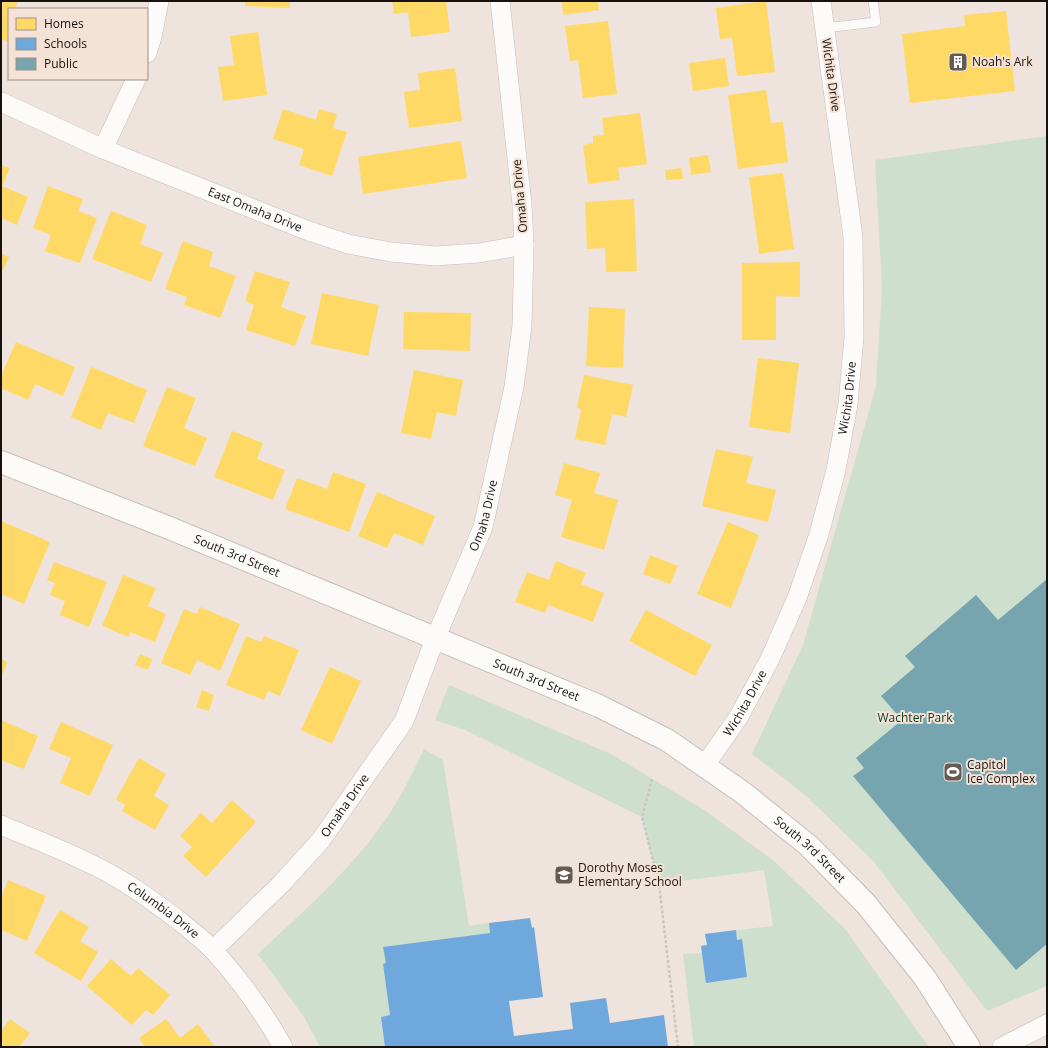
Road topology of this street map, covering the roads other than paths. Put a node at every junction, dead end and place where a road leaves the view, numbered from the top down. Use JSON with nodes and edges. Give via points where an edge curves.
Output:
{"nodes":[{"id":1,"x":159,"y":1,"type":"edge"},
{"id":2,"x":500,"y":1,"type":"edge"},
{"id":3,"x":822,"y":1,"type":"edge"},
{"id":4,"x":873,"y":1,"type":"edge"},
{"id":5,"x":825,"y":28,"type":"junction"},
{"id":6,"x":148,"y":50,"type":"edge"},
{"id":7,"x":136,"y":80,"type":"edge"},
{"id":8,"x":1,"y":102,"type":"edge"},
{"id":9,"x":103,"y":149,"type":"junction"},
{"id":10,"x":524,"y":245,"type":"junction"},
{"id":11,"x":1,"y":462,"type":"edge"},
{"id":12,"x":435,"y":639,"type":"junction"},
{"id":13,"x":705,"y":765,"type":"junction"},
{"id":14,"x":1,"y":825,"type":"edge"},
{"id":15,"x":213,"y":950,"type":"junction"},
{"id":16,"x":1047,"y":1024,"type":"edge"},
{"id":17,"x":284,"y":1047,"type":"edge"},
{"id":18,"x":969,"y":1047,"type":"edge"},
{"id":19,"x":1002,"y":1047,"type":"edge"}],
"edges":[{"from":1,"to":6,"type":"street"},
{"from":2,"to":10,"type":"street","name":"Omaha Drive","via":[[522,204]]},
{"from":3,"to":5,"type":"street","name":"Wichita Drive"},
{"from":4,"to":5,"type":"lane","via":[[876,22]]},
{"from":5,"to":13,"type":"street","name":"Wichita Drive","via":[[853,237],[854,337],[848,404],[834,477],[819,534],[797,598],[770,659],[738,718]]},
{"from":7,"to":9,"type":"street"},
{"from":8,"to":9,"type":"street","name":"East Omaha Drive"},
{"from":9,"to":10,"type":"street","name":"East Omaha Drive","via":[[306,230],[348,244],[391,252],[435,256],[479,253]]},
{"from":10,"to":12,"type":"street","name":"Omaha Drive","via":[[522,326],[514,387],[483,527]]},
{"from":11,"to":12,"type":"street","name":"South 3rd Street","via":[[167,526]]},
{"from":12,"to":13,"type":"street","name":"South 3rd Street","via":[[599,706],[667,740]]},
{"from":12,"to":15,"type":"street","name":"Omaha Drive","via":[[404,721],[321,840],[281,884]]},
{"from":13,"to":18,"type":"street","name":"South 3rd Street","via":[[808,844],[866,904],[925,978]]},
{"from":14,"to":15,"type":"street","name":"Columbia Drive","via":[[93,865],[124,882],[155,902]]},
{"from":15,"to":17,"type":"street","name":"Columbia Drive","via":[[261,1011]]},
{"from":16,"to":19,"type":"street"}]}
